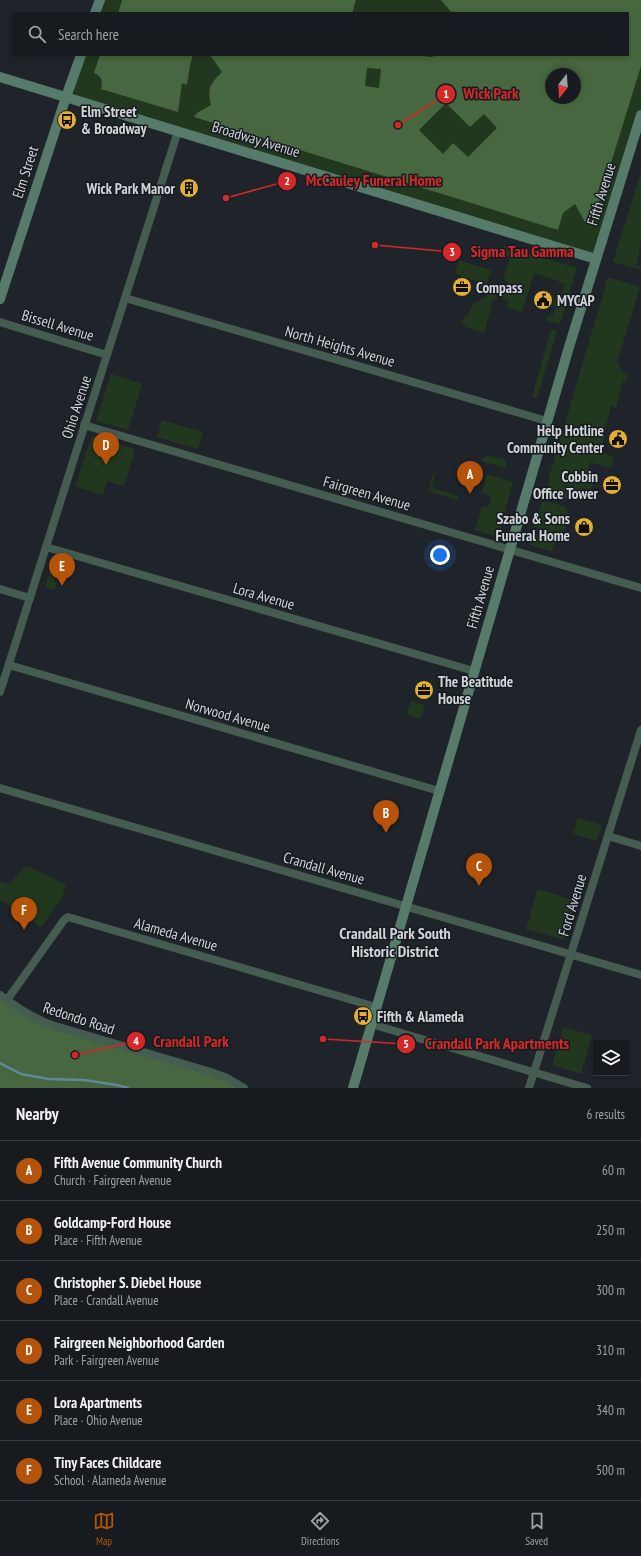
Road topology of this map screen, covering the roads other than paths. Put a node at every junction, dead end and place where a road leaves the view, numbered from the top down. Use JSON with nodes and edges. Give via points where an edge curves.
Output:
{"nodes":[{"id":1,"x":100,"y":0,"type":"edge"},
{"id":2,"x":95,"y":12,"type":"edge"},
{"id":3,"x":81,"y":56,"type":"edge"},
{"id":4,"x":0,"y":77,"type":"edge"},
{"id":5,"x":66,"y":97,"type":"junction"},
{"id":6,"x":641,"y":115,"type":"edge"},
{"id":7,"x":178,"y":131,"type":"junction"},
{"id":8,"x":596,"y":259,"type":"junction"},
{"id":9,"x":125,"y":298,"type":"junction"},
{"id":10,"x":0,"y":299,"type":"edge"},
{"id":11,"x":0,"y":322,"type":"edge"},
{"id":12,"x":107,"y":355,"type":"junction"},
{"id":13,"x":548,"y":421,"type":"junction"},
{"id":14,"x":84,"y":425,"type":"junction"},
{"id":15,"x":46,"y":547,"type":"junction"},
{"id":16,"x":510,"y":549,"type":"junction"},
{"id":17,"x":641,"y":588,"type":"edge"},
{"id":18,"x":0,"y":589,"type":"edge"},
{"id":19,"x":30,"y":598,"type":"junction"},
{"id":20,"x":9,"y":664,"type":"junction"},
{"id":21,"x":474,"y":671,"type":"junction"},
{"id":22,"x":0,"y":692,"type":"edge"},
{"id":23,"x":641,"y":730,"type":"edge"},
{"id":24,"x":0,"y":788,"type":"edge"},
{"id":25,"x":439,"y":791,"type":"junction"},
{"id":26,"x":608,"y":836,"type":"junction"},
{"id":27,"x":641,"y":846,"type":"edge"},
{"id":28,"x":406,"y":906,"type":"junction"},
{"id":29,"x":571,"y":954,"type":"junction"},
{"id":30,"x":641,"y":975,"type":"edge"},
{"id":31,"x":3,"y":998,"type":"edge"},
{"id":32,"x":376,"y":1007,"type":"junction"},
{"id":33,"x":371,"y":1024,"type":"junction"},
{"id":34,"x":534,"y":1072,"type":"junction"},
{"id":35,"x":244,"y":1088,"type":"edge"},
{"id":36,"x":353,"y":1088,"type":"edge"},
{"id":37,"x":530,"y":1088,"type":"edge"},
{"id":38,"x":587,"y":1088,"type":"edge"}],
"edges":[{"from":1,"to":2,"type":"street"},
{"from":3,"to":5,"type":"street","name":"Elm Street"},
{"from":4,"to":5,"type":"street","name":"Broadway Avenue"},
{"from":5,"to":7,"type":"street","name":"Broadway Avenue"},
{"from":5,"to":10,"type":"street","name":"Elm Street"},
{"from":6,"to":8,"type":"street","name":"Fifth Avenue"},
{"from":7,"to":8,"type":"street","name":"Broadway Avenue"},
{"from":7,"to":9,"type":"street","name":"Ohio Avenue"},
{"from":8,"to":13,"type":"street","name":"Fifth Avenue"},
{"from":9,"to":12,"type":"street","name":"Ohio Avenue"},
{"from":9,"to":13,"type":"street","name":"North Heights Avenue"},
{"from":11,"to":12,"type":"street","name":"Bissell Avenue"},
{"from":12,"to":14,"type":"street","name":"Ohio Avenue"},
{"from":13,"to":16,"type":"street","name":"Fifth Avenue"},
{"from":14,"to":15,"type":"street","name":"Ohio Avenue"},
{"from":14,"to":16,"type":"street","name":"Fairgreen Avenue"},
{"from":15,"to":19,"type":"street","name":"Ohio Avenue"},
{"from":15,"to":21,"type":"street","name":"Lora Avenue"},
{"from":16,"to":17,"type":"street","name":"Fairgreen Avenue"},
{"from":16,"to":21,"type":"street","name":"Fifth Avenue"},
{"from":18,"to":19,"type":"street"},
{"from":19,"to":20,"type":"street","name":"Ohio Avenue"},
{"from":20,"to":22,"type":"street","name":"Ohio Avenue"},
{"from":20,"to":25,"type":"street","name":"Norwood Avenue"},
{"from":21,"to":25,"type":"street","name":"Fifth Avenue"},
{"from":23,"to":26,"type":"street","name":"Ford Avenue"},
{"from":24,"to":28,"type":"street","name":"Crandall Avenue"},
{"from":25,"to":28,"type":"street","name":"Fifth Avenue"},
{"from":26,"to":27,"type":"street"},
{"from":26,"to":29,"type":"street","name":"Ford Avenue"},
{"from":28,"to":29,"type":"street","name":"Crandall Avenue"},
{"from":28,"to":32,"type":"street","name":"Fifth Avenue"},
{"from":29,"to":30,"type":"street","name":"Crandall Avenue"},
{"from":29,"to":34,"type":"street","name":"Ford Avenue"},
{"from":31,"to":32,"type":"street","name":"Alameda Avenue","via":[[68,917]]},
{"from":31,"to":35,"type":"street","name":"Redondo Road","via":[[52,1026],[211,1072],[226,1077]]},
{"from":32,"to":33,"type":"street","name":"Fifth Avenue"},
{"from":33,"to":34,"type":"street"},
{"from":33,"to":36,"type":"street","name":"Fifth Avenue"},
{"from":34,"to":37,"type":"street","name":"Ford Avenue"},
{"from":34,"to":38,"type":"street"}]}
